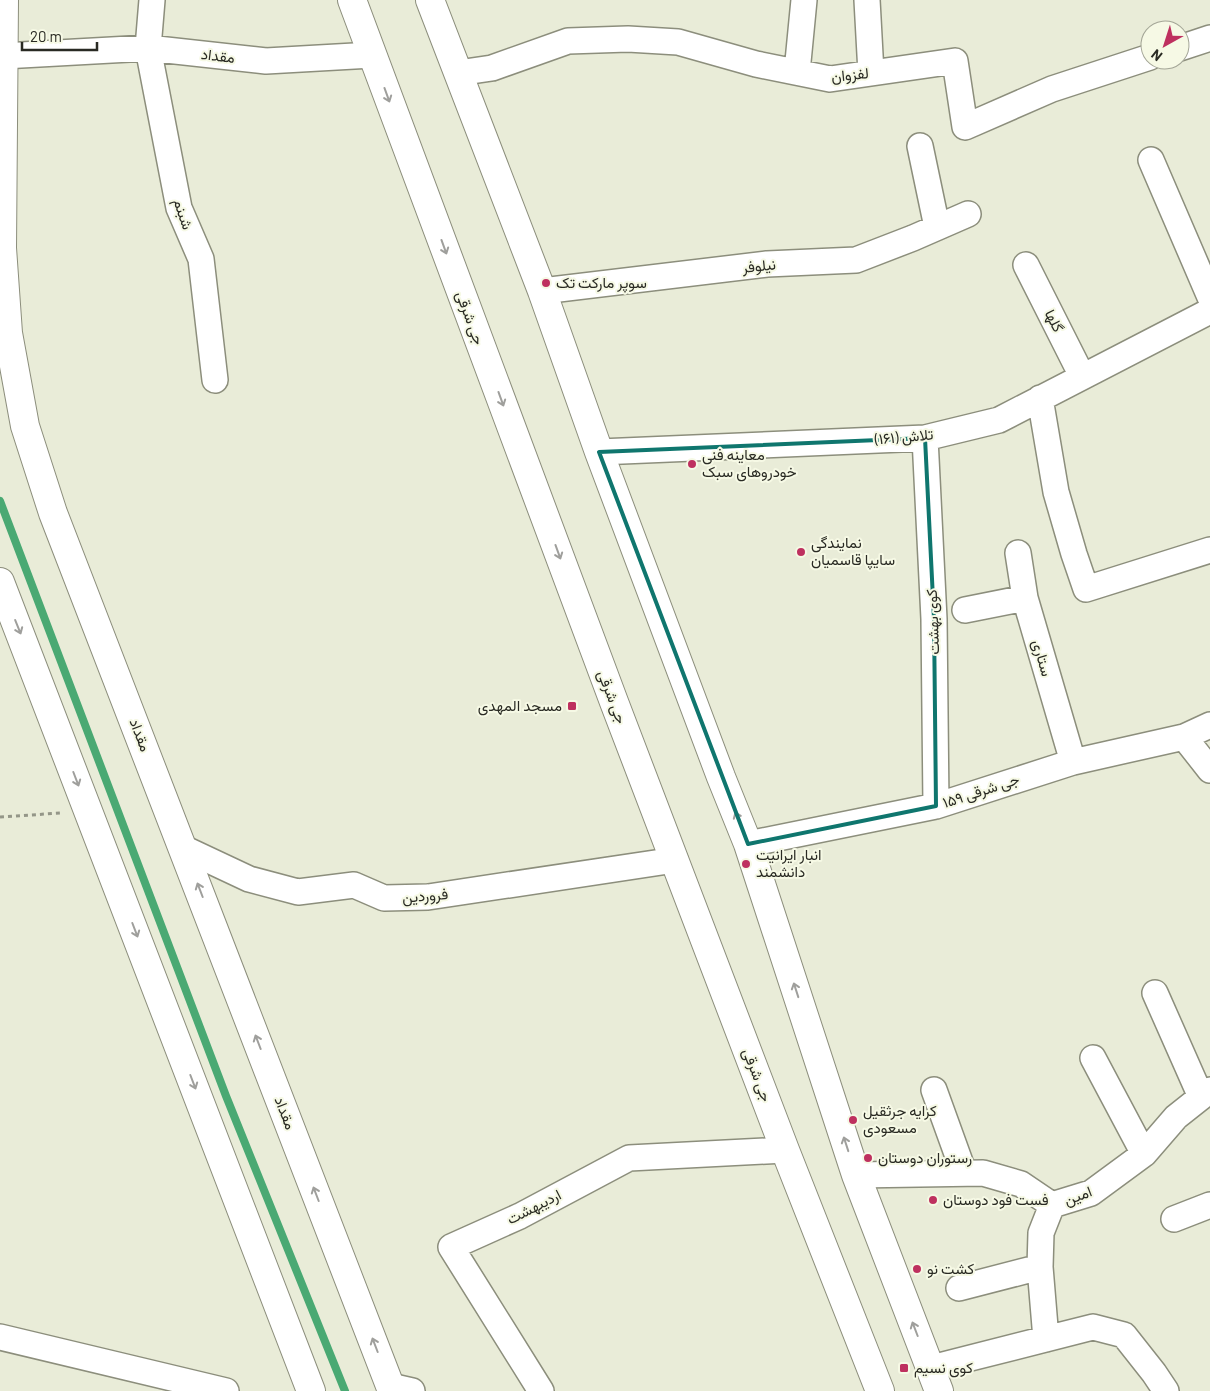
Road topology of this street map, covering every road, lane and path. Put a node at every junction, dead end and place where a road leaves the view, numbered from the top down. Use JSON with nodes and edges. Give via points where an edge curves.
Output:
{"nodes":[{"id":1,"x":4,"y":0,"type":"edge"},
{"id":2,"x":152,"y":0,"type":"edge"},
{"id":3,"x":352,"y":0,"type":"edge"},
{"id":4,"x":430,"y":0,"type":"edge"},
{"id":5,"x":804,"y":0,"type":"edge"},
{"id":6,"x":866,"y":0,"type":"edge"},
{"id":7,"x":1210,"y":38,"type":"edge"},
{"id":8,"x":1190,"y":45,"type":"edge"},
{"id":9,"x":148,"y":48,"type":"junction"},
{"id":10,"x":372,"y":55,"type":"junction"},
{"id":11,"x":3,"y":56,"type":"junction"},
{"id":12,"x":1140,"y":60,"type":"edge"},
{"id":13,"x":797,"y":72,"type":"junction"},
{"id":14,"x":458,"y":73,"type":"junction"},
{"id":15,"x":871,"y":73,"type":"junction"},
{"id":16,"x":920,"y":146,"type":"dead end"},
{"id":17,"x":1151,"y":160,"type":"dead end"},
{"id":18,"x":968,"y":214,"type":"dead end"},
{"id":19,"x":937,"y":228,"type":"junction"},
{"id":20,"x":1026,"y":265,"type":"dead end"},
{"id":21,"x":542,"y":291,"type":"junction"},
{"id":22,"x":1210,"y":297,"type":"edge"},
{"id":23,"x":1210,"y":311,"type":"edge"},
{"id":24,"x":1082,"y":376,"type":"junction"},
{"id":25,"x":215,"y":380,"type":"dead end"},
{"id":26,"x":1040,"y":398,"type":"junction"},
{"id":27,"x":925,"y":438,"type":"junction"},
{"id":28,"x":599,"y":452,"type":"junction"},
{"id":29,"x":1210,"y":550,"type":"edge"},
{"id":30,"x":1018,"y":552,"type":"dead end"},
{"id":31,"x":0,"y":582,"type":"edge"},
{"id":32,"x":1024,"y":598,"type":"junction"},
{"id":33,"x":965,"y":610,"type":"dead end"},
{"id":34,"x":1210,"y":725,"type":"edge"},
{"id":35,"x":1184,"y":737,"type":"junction"},
{"id":36,"x":1073,"y":762,"type":"junction"},
{"id":37,"x":1210,"y":770,"type":"edge"},
{"id":38,"x":936,"y":806,"type":"junction"},
{"id":39,"x":89,"y":811,"type":"junction"},
{"id":40,"x":0,"y":817,"type":"edge"},
{"id":41,"x":748,"y":844,"type":"junction"},
{"id":42,"x":184,"y":848,"type":"junction"},
{"id":43,"x":675,"y":860,"type":"junction"},
{"id":44,"x":1155,"y":993,"type":"dead end"},
{"id":45,"x":1093,"y":1058,"type":"dead end"},
{"id":46,"x":934,"y":1090,"type":"dead end"},
{"id":47,"x":1205,"y":1093,"type":"edge"},
{"id":48,"x":785,"y":1150,"type":"junction"},
{"id":49,"x":1144,"y":1154,"type":"junction"},
{"id":50,"x":964,"y":1173,"type":"junction"},
{"id":51,"x":856,"y":1174,"type":"junction"},
{"id":52,"x":1052,"y":1205,"type":"junction"},
{"id":53,"x":1210,"y":1205,"type":"edge"},
{"id":54,"x":1174,"y":1219,"type":"dead end"},
{"id":55,"x":1040,"y":1266,"type":"junction"},
{"id":56,"x":959,"y":1288,"type":"dead end"},
{"id":57,"x":0,"y":1337,"type":"edge"},
{"id":58,"x":1046,"y":1339,"type":"junction"},
{"id":59,"x":935,"y":1380,"type":"edge"},
{"id":60,"x":393,"y":1390,"type":"edge"},
{"id":61,"x":226,"y":1391,"type":"edge"},
{"id":62,"x":311,"y":1391,"type":"edge"},
{"id":63,"x":541,"y":1391,"type":"edge"},
{"id":64,"x":880,"y":1391,"type":"edge"},
{"id":65,"x":1166,"y":1391,"type":"edge"}],
"edges":[{"from":1,"to":11,"type":"main road","name":"مقداد"},
{"from":2,"to":9,"type":"street","name":"شبنم"},
{"from":3,"to":10,"type":"main road","name":"جی شرقی"},
{"from":4,"to":14,"type":"main road"},
{"from":5,"to":13,"type":"street"},
{"from":6,"to":15,"type":"street"},
{"from":7,"to":8,"type":"street"},
{"from":9,"to":10,"type":"street","name":"مقداد","via":[[266,61]]},
{"from":9,"to":11,"type":"street","name":"مقداد"},
{"from":9,"to":25,"type":"street","name":"شبنم","via":[[179,208],[201,259]]},
{"from":10,"to":43,"type":"main road","name":"جی شرقی","one_way":true},
{"from":11,"to":42,"type":"main road","name":"مقداد","via":[[2,248],[8,333],[25,426],[53,513]]},
{"from":12,"to":15,"type":"street","name":"لفزوان","via":[[1052,89],[965,127],[955,61]]},
{"from":13,"to":14,"type":"street","name":"لفزوان","via":[[678,42],[628,39],[568,41],[492,68]]},
{"from":13,"to":15,"type":"street","name":"لفزوان","via":[[830,79]]},
{"from":14,"to":21,"type":"main road"},
{"from":16,"to":19,"type":"street"},
{"from":17,"to":22,"type":"street"},
{"from":18,"to":19,"type":"street","name":"نیلوفر"},
{"from":19,"to":21,"type":"street","name":"نیلوفر","via":[[856,260],[768,264]]},
{"from":20,"to":24,"type":"street","name":"گلها"},
{"from":21,"to":28,"type":"main road"},
{"from":23,"to":24,"type":"street","name":"تلاش (۱۶۱)"},
{"from":24,"to":26,"type":"street","name":"تلاش (۱۶۱)"},
{"from":26,"to":27,"type":"street","name":"تلاش (۱۶۱)","via":[[999,420]]},
{"from":26,"to":29,"type":"street","via":[[1056,492],[1086,590]]},
{"from":27,"to":28,"type":"street","name":"تلاش (۱۶۱)"},
{"from":27,"to":38,"type":"street","name":"کوی بهشت","via":[[934,619]]},
{"from":41,"to":28,"type":"main road","one_way":true},
{"from":30,"to":32,"type":"street","name":"ستاری"},
{"from":31,"to":39,"type":"main road","one_way":true},
{"from":32,"to":33,"type":"street"},
{"from":32,"to":36,"type":"street","name":"ستاری"},
{"from":34,"to":35,"type":"street","name":"جی شرقی ۱۵۹"},
{"from":35,"to":36,"type":"street","name":"جی شرقی ۱۵۹"},
{"from":35,"to":37,"type":"street"},
{"from":36,"to":38,"type":"street","name":"جی شرقی ۱۵۹"},
{"from":38,"to":41,"type":"street","name":"جی شرقی ۱۵۹"},
{"from":39,"to":40,"type":"path"},
{"from":39,"to":62,"type":"main road","one_way":true},
{"from":51,"to":41,"type":"main road","one_way":true},
{"from":42,"to":43,"type":"street","name":"فروردین","via":[[249,879],[298,892],[354,885],[384,898],[428,897]]},
{"from":60,"to":42,"type":"main road","name":"مقداد","one_way":true},
{"from":43,"to":48,"type":"main road","name":"جی شرقی"},
{"from":44,"to":47,"type":"street"},
{"from":45,"to":49,"type":"street"},
{"from":46,"to":50,"type":"street"},
{"from":47,"to":49,"type":"street","name":"امین","via":[[1176,1117]]},
{"from":48,"to":63,"type":"street","name":"اردیبهشت","via":[[629,1158],[520,1216],[450,1247]]},
{"from":48,"to":64,"type":"main road","name":"جی شرقی"},
{"from":49,"to":52,"type":"street","name":"امین","via":[[1091,1193]]},
{"from":50,"to":51,"type":"street","name":"امین"},
{"from":50,"to":52,"type":"street","name":"امین","via":[[983,1173],[1022,1184]]},
{"from":59,"to":51,"type":"main road","one_way":true},
{"from":52,"to":55,"type":"street","via":[[1041,1233]]},
{"from":53,"to":54,"type":"street"},
{"from":55,"to":56,"type":"street"},
{"from":55,"to":58,"type":"street"},
{"from":57,"to":61,"type":"street"},
{"from":58,"to":59,"type":"street"},
{"from":58,"to":65,"type":"street","via":[[1093,1327],[1124,1335]]}]}
